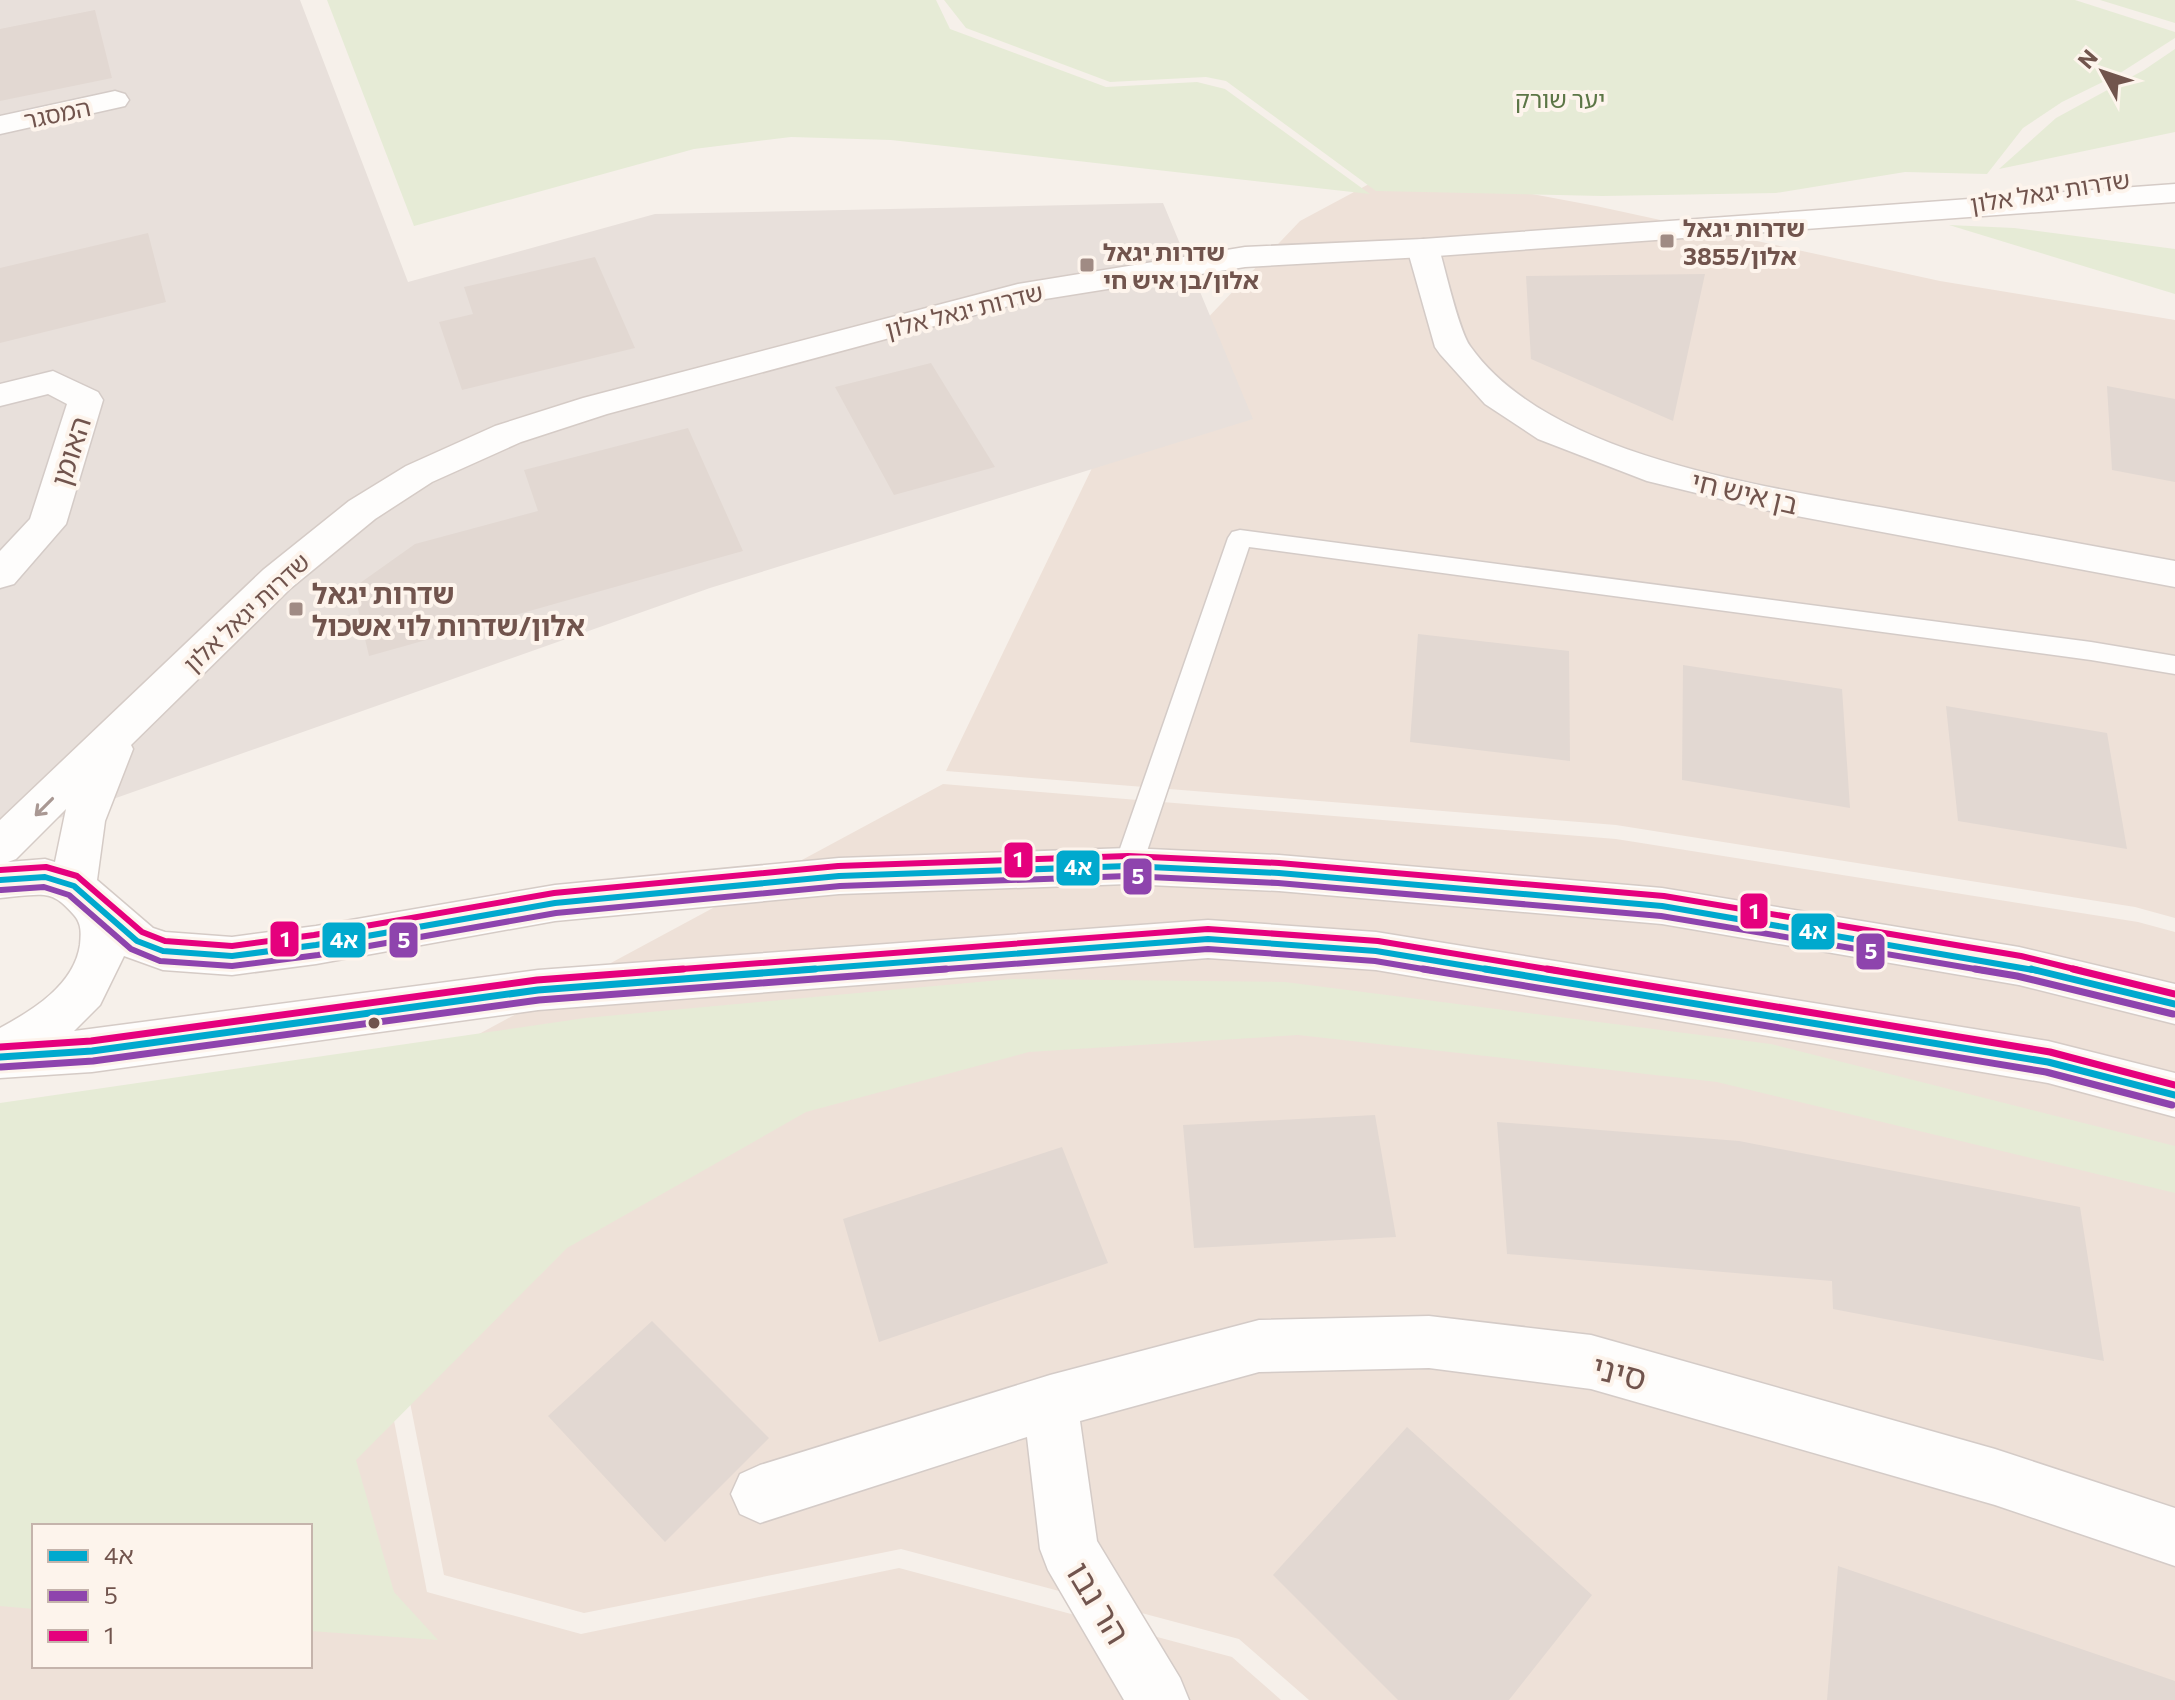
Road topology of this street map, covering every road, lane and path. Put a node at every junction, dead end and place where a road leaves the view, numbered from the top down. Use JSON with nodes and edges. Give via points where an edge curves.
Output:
{"nodes":[{"id":1,"x":115,"y":100,"type":"dead end"},
{"id":2,"x":0,"y":125,"type":"edge"},
{"id":3,"x":2175,"y":169,"type":"edge"},
{"id":4,"x":2175,"y":193,"type":"edge"},
{"id":5,"x":1924,"y":210,"type":"junction"},
{"id":6,"x":1423,"y":248,"type":"junction"},
{"id":7,"x":0,"y":395,"type":"edge"},
{"id":8,"x":47,"y":524,"type":"junction"},
{"id":9,"x":0,"y":537,"type":"edge"},
{"id":10,"x":2175,"y":574,"type":"edge"},
{"id":11,"x":0,"y":575,"type":"edge"},
{"id":12,"x":2175,"y":665,"type":"edge"},
{"id":13,"x":119,"y":732,"type":"junction"},
{"id":14,"x":0,"y":847,"type":"edge"},
{"id":15,"x":1128,"y":866,"type":"junction"},
{"id":16,"x":0,"y":880,"type":"edge"},
{"id":17,"x":86,"y":899,"type":"junction"},
{"id":18,"x":2175,"y":1004,"type":"edge"},
{"id":19,"x":0,"y":1050,"type":"edge"},
{"id":20,"x":0,"y":1057,"type":"edge"},
{"id":21,"x":2175,"y":1095,"type":"edge"},
{"id":22,"x":1050,"y":1402,"type":"junction"},
{"id":23,"x":760,"y":1494,"type":"dead end"},
{"id":24,"x":2175,"y":1537,"type":"edge"},
{"id":25,"x":1158,"y":1700,"type":"edge"}],
"edges":[{"from":1,"to":2,"type":"main road","name":"המסגר"},
{"from":3,"to":5,"type":"main road","name":"שדרות יגאל אלון"},
{"from":4,"to":5,"type":"main road","name":"שדרות יגאל אלון"},
{"from":5,"to":6,"type":"main road","name":"שדרות יגאל אלון"},
{"from":6,"to":10,"type":"main road","name":"בן איש חי","via":[[1452,347],[1497,396],[1551,431],[1660,473],[1770,499]]},
{"from":6,"to":13,"type":"main road","name":"שדרות יגאל אלון","via":[[1245,257],[1018,294],[508,434],[419,474],[362,510],[277,579]]},
{"from":7,"to":8,"type":"main road","name":"האומן","via":[[53,382],[86,400]]},
{"from":8,"to":9,"type":"main road"},
{"from":8,"to":11,"type":"main road","name":"האומן"},
{"from":12,"to":15,"type":"lane","via":[[1240,538]]},
{"from":13,"to":14,"type":"main road","name":"שדרות יגאל אלון","one_way":true},
{"from":13,"to":17,"type":"main road","name":"שדרות יגאל אלון","via":[[83,821]]},
{"from":15,"to":17,"type":"main road","via":[[839,876],[571,902],[232,956],[163,951],[137,941]]},
{"from":15,"to":18,"type":"main road","via":[[1279,873],[1662,906],[2019,966]]},
{"from":16,"to":17,"type":"main road","via":[[45,877]]},
{"from":17,"to":19,"type":"main road","name":"שדרות יגאל אלון","via":[[104,936],[98,963],[81,992],[55,1019]]},
{"from":20,"to":21,"type":"main road","via":[[92,1051],[538,990],[1208,939],[1376,951],[2048,1062]]},
{"from":22,"to":23,"type":"main road","name":"סיני"},
{"from":22,"to":24,"type":"main road","name":"סיני","via":[[1259,1346],[1429,1342],[1591,1362],[1995,1477]]},
{"from":22,"to":25,"type":"main road","name":"הר נבו","via":[[1069,1549]]}]}
